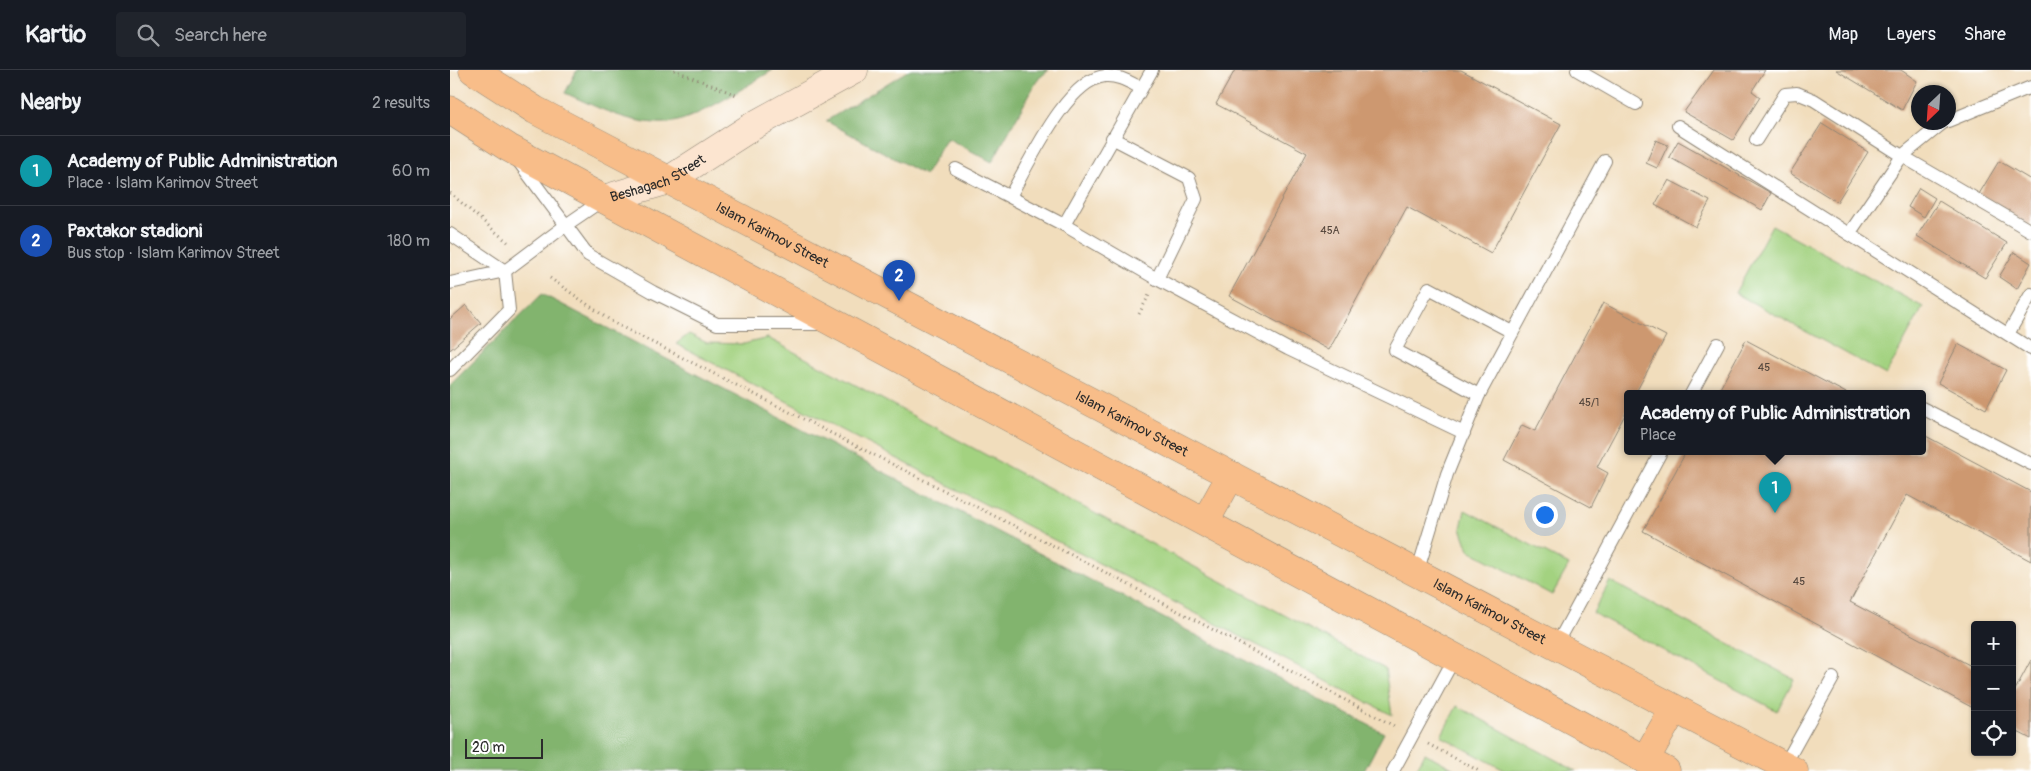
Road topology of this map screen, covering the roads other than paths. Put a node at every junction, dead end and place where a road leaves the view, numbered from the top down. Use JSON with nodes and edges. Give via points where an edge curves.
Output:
{"nodes":[{"id":1,"x":473,"y":70,"type":"edge"},
{"id":2,"x":828,"y":70,"type":"edge"},
{"id":3,"x":854,"y":70,"type":"edge"},
{"id":4,"x":1152,"y":70,"type":"edge"},
{"id":5,"x":1577,"y":70,"type":"edge"},
{"id":6,"x":2031,"y":87,"type":"edge"},
{"id":7,"x":1141,"y":88,"type":"junction"},
{"id":8,"x":1636,"y":104,"type":"dead end"},
{"id":9,"x":450,"y":110,"type":"edge"},
{"id":10,"x":1956,"y":118,"type":"edge"},
{"id":11,"x":1678,"y":126,"type":"dead end"},
{"id":12,"x":1934,"y":130,"type":"edge"},
{"id":13,"x":1112,"y":138,"type":"junction"},
{"id":14,"x":1756,"y":140,"type":"dead end"},
{"id":15,"x":509,"y":148,"type":"junction"},
{"id":16,"x":1902,"y":156,"type":"junction"},
{"id":17,"x":1605,"y":161,"type":"dead end"},
{"id":18,"x":956,"y":168,"type":"dead end"},
{"id":19,"x":659,"y":175,"type":"junction"},
{"id":20,"x":1010,"y":196,"type":"junction"},
{"id":21,"x":604,"y":199,"type":"junction"},
{"id":22,"x":566,"y":225,"type":"junction"},
{"id":23,"x":1064,"y":225,"type":"junction"},
{"id":24,"x":2031,"y":232,"type":"edge"},
{"id":25,"x":450,"y":234,"type":"edge"},
{"id":26,"x":1849,"y":234,"type":"junction"},
{"id":27,"x":505,"y":271,"type":"junction"},
{"id":28,"x":1157,"y":279,"type":"junction"},
{"id":29,"x":450,"y":283,"type":"edge"},
{"id":30,"x":2031,"y":294,"type":"edge"},
{"id":31,"x":835,"y":324,"type":"junction"},
{"id":32,"x":1512,"y":332,"type":"junction"},
{"id":33,"x":2008,"y":334,"type":"junction"},
{"id":34,"x":1718,"y":344,"type":"dead end"},
{"id":35,"x":2031,"y":349,"type":"edge"},
{"id":36,"x":450,"y":370,"type":"edge"},
{"id":37,"x":1693,"y":390,"type":"edge"},
{"id":38,"x":1479,"y":395,"type":"junction"},
{"id":39,"x":1926,"y":410,"type":"edge"},
{"id":40,"x":1464,"y":433,"type":"junction"},
{"id":41,"x":1659,"y":455,"type":"edge"},
{"id":42,"x":2031,"y":464,"type":"edge"},
{"id":43,"x":1231,"y":475,"type":"junction"},
{"id":44,"x":1205,"y":522,"type":"junction"},
{"id":45,"x":1417,"y":573,"type":"junction"},
{"id":46,"x":1556,"y":646,"type":"junction"},
{"id":47,"x":1454,"y":657,"type":"junction"},
{"id":48,"x":1832,"y":678,"type":"dead end"},
{"id":49,"x":1674,"y":709,"type":"junction"},
{"id":50,"x":1656,"y":766,"type":"edge"},
{"id":51,"x":1789,"y":768,"type":"edge"},
{"id":52,"x":1393,"y":771,"type":"edge"}],
"edges":[{"from":1,"to":19,"type":"main road","name":"Islam Karimov Street","via":[[535,110]]},
{"from":2,"to":19,"type":"street","name":"Beshagach Street"},
{"from":3,"to":19,"type":"street","name":"Beshagach Street"},
{"from":4,"to":7,"type":"lane"},
{"from":5,"to":8,"type":"lane"},
{"from":6,"to":10,"type":"lane"},
{"from":7,"to":13,"type":"lane"},
{"from":7,"to":20,"type":"lane","via":[[1118,76],[1104,76],[1084,83],[1068,99]]},
{"from":9,"to":15,"type":"main road"},
{"from":11,"to":26,"type":"lane"},
{"from":12,"to":16,"type":"lane"},
{"from":13,"to":23,"type":"lane"},
{"from":13,"to":28,"type":"lane","via":[[1189,178],[1196,198]]},
{"from":14,"to":16,"type":"lane","via":[[1785,94],[1797,93],[1814,100]]},
{"from":15,"to":21,"type":"main road"},
{"from":15,"to":22,"type":"lane"},
{"from":16,"to":24,"type":"lane"},
{"from":16,"to":26,"type":"lane"},
{"from":17,"to":32,"type":"lane"},
{"from":18,"to":20,"type":"lane"},
{"from":19,"to":21,"type":"street","name":"Beshagach Street"},
{"from":19,"to":43,"type":"main road","name":"Islam Karimov Street"},
{"from":20,"to":23,"type":"lane"},
{"from":21,"to":22,"type":"lane"},
{"from":21,"to":31,"type":"main road"},
{"from":22,"to":27,"type":"lane"},
{"from":22,"to":31,"type":"lane","via":[[588,255],[717,324]]},
{"from":23,"to":28,"type":"lane"},
{"from":25,"to":27,"type":"lane"},
{"from":26,"to":33,"type":"lane"},
{"from":27,"to":29,"type":"lane"},
{"from":27,"to":36,"type":"lane","via":[[509,310]]},
{"from":28,"to":40,"type":"lane","via":[[1288,349]]},
{"from":30,"to":33,"type":"lane"},
{"from":31,"to":44,"type":"main road"},
{"from":32,"to":38,"type":"lane"},
{"from":32,"to":38,"type":"lane","via":[[1429,288],[1395,350]]},
{"from":33,"to":35,"type":"lane"},
{"from":34,"to":37,"type":"lane"},
{"from":38,"to":40,"type":"lane"},
{"from":39,"to":42,"type":"lane"},
{"from":40,"to":45,"type":"lane","via":[[1447,474]]},
{"from":41,"to":46,"type":"lane"},
{"from":43,"to":44,"type":"main road"},
{"from":43,"to":45,"type":"main road","name":"Islam Karimov Street"},
{"from":44,"to":47,"type":"main road"},
{"from":45,"to":46,"type":"main road","name":"Islam Karimov Street"},
{"from":46,"to":49,"type":"main road","name":"Islam Karimov Street"},
{"from":47,"to":50,"type":"main road"},
{"from":47,"to":52,"type":"lane"},
{"from":48,"to":51,"type":"lane"},
{"from":49,"to":50,"type":"main road"},
{"from":49,"to":51,"type":"main road","name":"Islam Karimov Street"}]}
